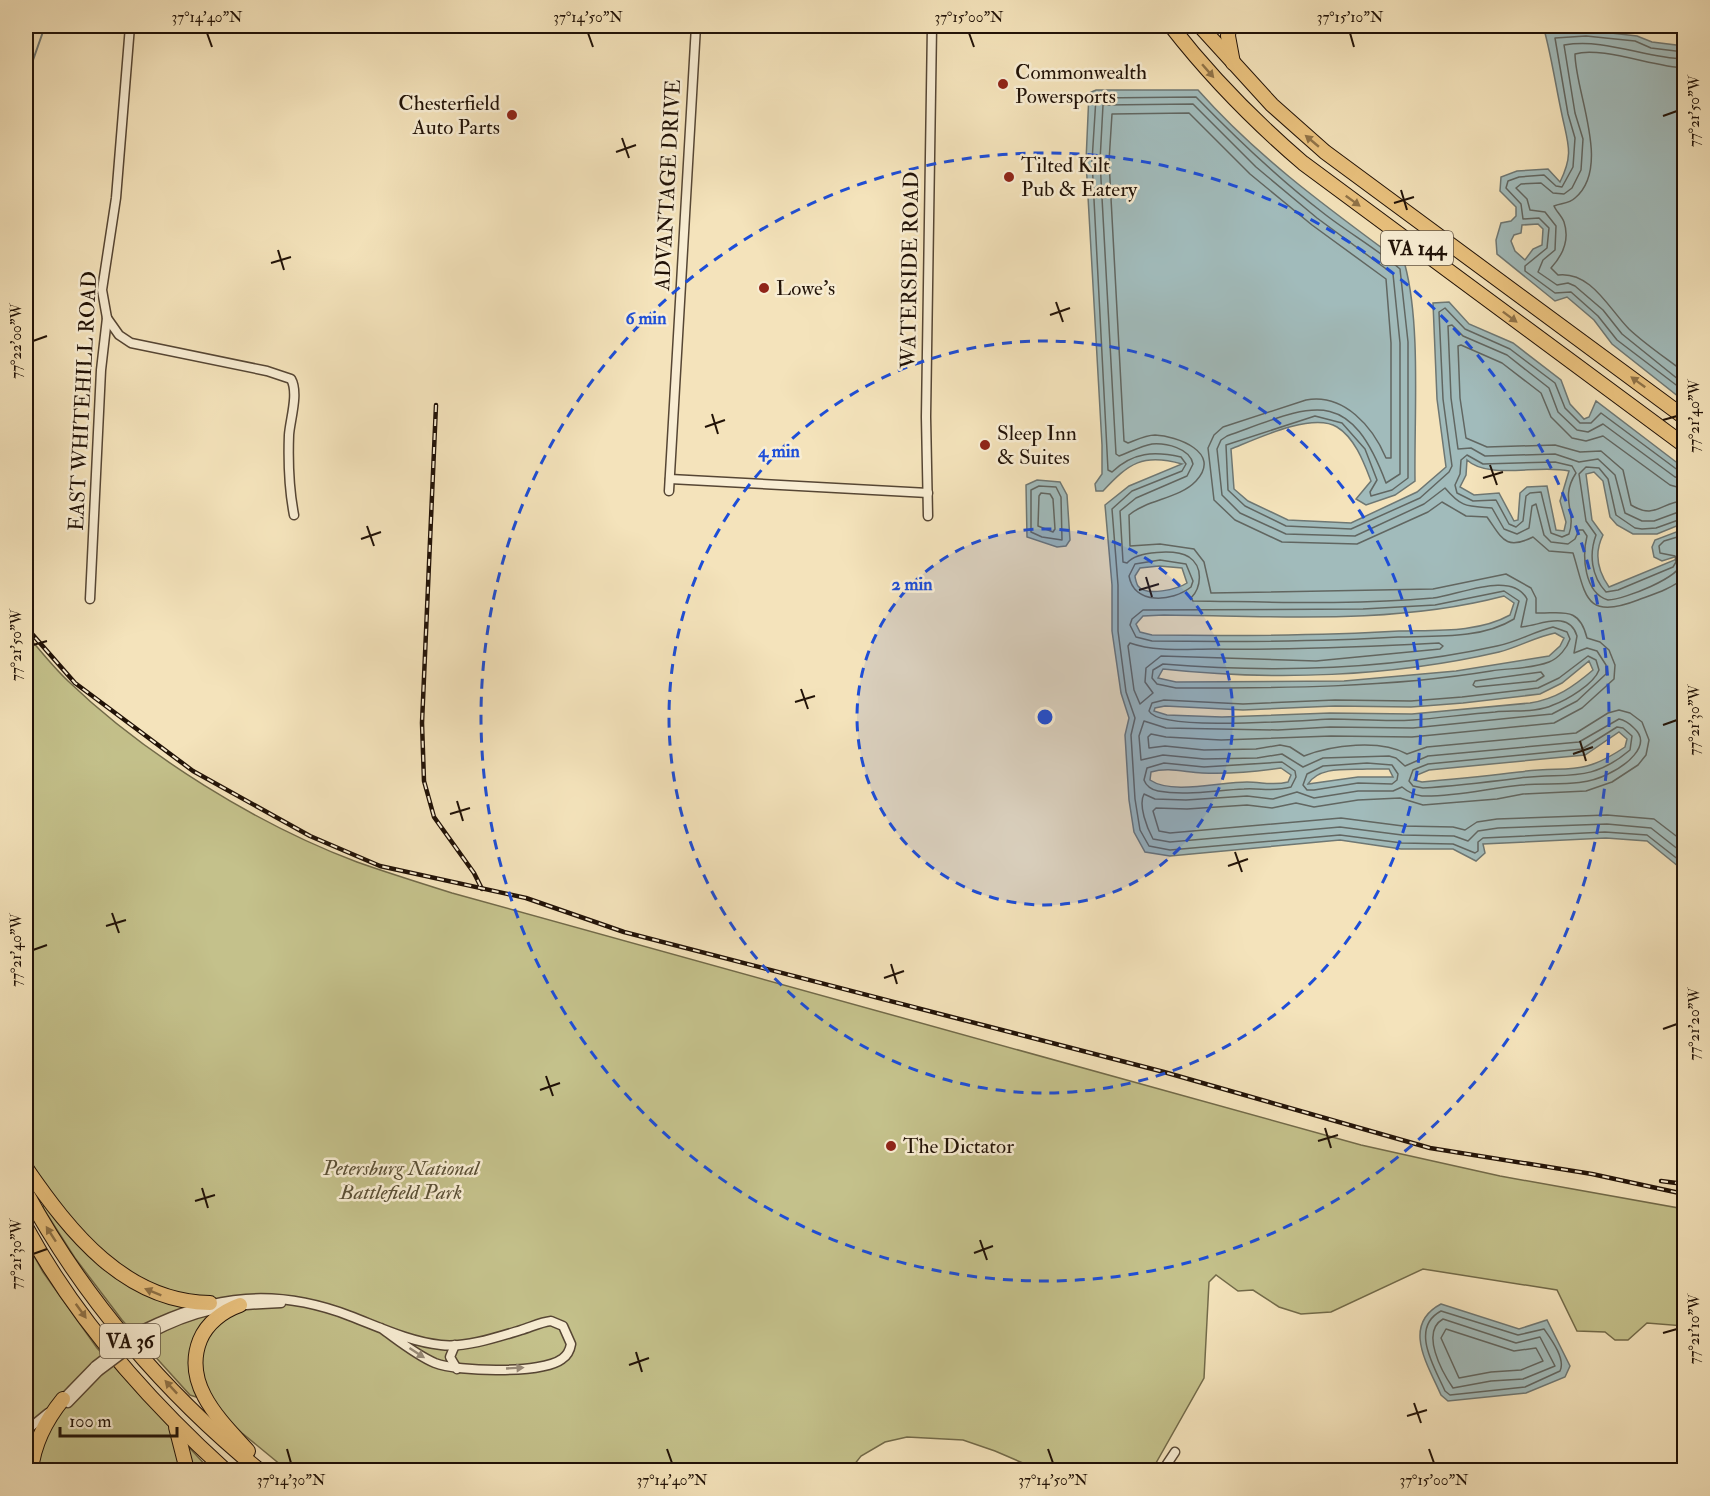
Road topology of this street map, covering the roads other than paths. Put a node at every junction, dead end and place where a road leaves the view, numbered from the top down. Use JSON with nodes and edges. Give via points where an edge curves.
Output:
{"nodes":[{"id":1,"x":130,"y":26,"type":"edge"},
{"id":2,"x":696,"y":26,"type":"edge"},
{"id":3,"x":932,"y":26,"type":"edge"},
{"id":4,"x":1171,"y":26,"type":"edge"},
{"id":5,"x":1200,"y":26,"type":"edge"},
{"id":6,"x":1230,"y":26,"type":"edge"},
{"id":7,"x":1234,"y":65,"type":"junction"},
{"id":8,"x":106,"y":318,"type":"junction"},
{"id":9,"x":1684,"y":417,"type":"edge"},
{"id":10,"x":1684,"y":445,"type":"edge"},
{"id":11,"x":670,"y":479,"type":"junction"},
{"id":12,"x":669,"y":491,"type":"dead end"},
{"id":13,"x":927,"y":493,"type":"junction"},
{"id":14,"x":294,"y":515,"type":"dead end"},
{"id":15,"x":928,"y":516,"type":"dead end"},
{"id":16,"x":90,"y":599,"type":"dead end"},
{"id":17,"x":26,"y":1168,"type":"edge"},
{"id":18,"x":26,"y":1191,"type":"edge"},
{"id":19,"x":26,"y":1227,"type":"edge"},
{"id":20,"x":210,"y":1303,"type":"junction"},
{"id":21,"x":296,"y":1303,"type":"junction"},
{"id":22,"x":240,"y":1305,"type":"junction"},
{"id":23,"x":381,"y":1328,"type":"junction"},
{"id":24,"x":145,"y":1332,"type":"junction"},
{"id":25,"x":455,"y":1345,"type":"junction"},
{"id":26,"x":457,"y":1369,"type":"junction"},
{"id":27,"x":66,"y":1401,"type":"junction"},
{"id":28,"x":174,"y":1422,"type":"junction"},
{"id":29,"x":26,"y":1431,"type":"edge"},
{"id":30,"x":1175,"y":1452,"type":"dead end"},
{"id":31,"x":32,"y":1470,"type":"edge"},
{"id":32,"x":37,"y":1470,"type":"edge"},
{"id":33,"x":187,"y":1470,"type":"edge"},
{"id":34,"x":225,"y":1470,"type":"edge"},
{"id":35,"x":259,"y":1470,"type":"edge"},
{"id":36,"x":266,"y":1470,"type":"edge"},
{"id":37,"x":1163,"y":1470,"type":"edge"}],
"edges":[{"from":1,"to":8,"type":"street","name":"EAST WHITEHILL ROAD","via":[[117,198],[102,290]]},
{"from":2,"to":11,"type":"street","name":"ADVANTAGE DRIVE"},
{"from":3,"to":13,"type":"street","name":"WATERSIDE ROAD"},
{"from":4,"to":10,"type":"main road","number":"VA 144","one_way":true,"via":[[1230,94],[1303,163]]},
{"from":5,"to":7,"type":"main road","number":"VA 144"},
{"from":6,"to":7,"type":"main road","via":[[1228,36]]},
{"from":9,"to":7,"type":"main road","number":"VA 144","one_way":true,"via":[[1325,152]]},
{"from":8,"to":14,"type":"street","via":[[119,335],[132,343],[267,371],[291,380],[294,388],[289,436],[290,486]]},
{"from":8,"to":16,"type":"street","name":"EAST WHITEHILL ROAD"},
{"from":11,"to":12,"type":"street","name":"ADVANTAGE DRIVE"},
{"from":11,"to":13,"type":"street"},
{"from":13,"to":15,"type":"street","name":"WATERSIDE ROAD"},
{"from":20,"to":17,"type":"main road","one_way":true,"via":[[192,1303],[158,1294],[104,1261],[69,1227]]},
{"from":35,"to":18,"type":"main road","number":"VA 36","one_way":true,"via":[[192,1409],[134,1347],[72,1266]]},
{"from":19,"to":28,"type":"main road","number":"VA 36","one_way":true,"via":[[90,1324]]},
{"from":20,"to":21,"type":"street","via":[[256,1297]]},
{"from":20,"to":24,"type":"street","via":[[188,1309]]},
{"from":21,"to":22,"type":"street"},
{"from":21,"to":23,"type":"street","via":[[339,1312]]},
{"from":22,"to":24,"type":"street","via":[[189,1315]]},
{"from":22,"to":36,"type":"main road","via":[[218,1317],[202,1335],[195,1357],[196,1377],[204,1397]]},
{"from":23,"to":25,"type":"street","via":[[431,1343]]},
{"from":23,"to":26,"type":"street","one_way":true,"via":[[422,1357]]},
{"from":24,"to":27,"type":"street","bridge":true,"via":[[97,1368]]},
{"from":25,"to":26,"type":"street","via":[[450,1357]]},
{"from":26,"to":25,"type":"street","one_way":true,"via":[[556,1363],[567,1355],[571,1344],[563,1326],[551,1321]]},
{"from":27,"to":29,"type":"street"},
{"from":27,"to":31,"type":"main road","via":[[44,1427]]},
{"from":27,"to":32,"type":"main road","via":[[46,1437]]},
{"from":28,"to":33,"type":"main road"},
{"from":28,"to":34,"type":"main road","number":"VA 36"},
{"from":30,"to":37,"type":"street"}]}
